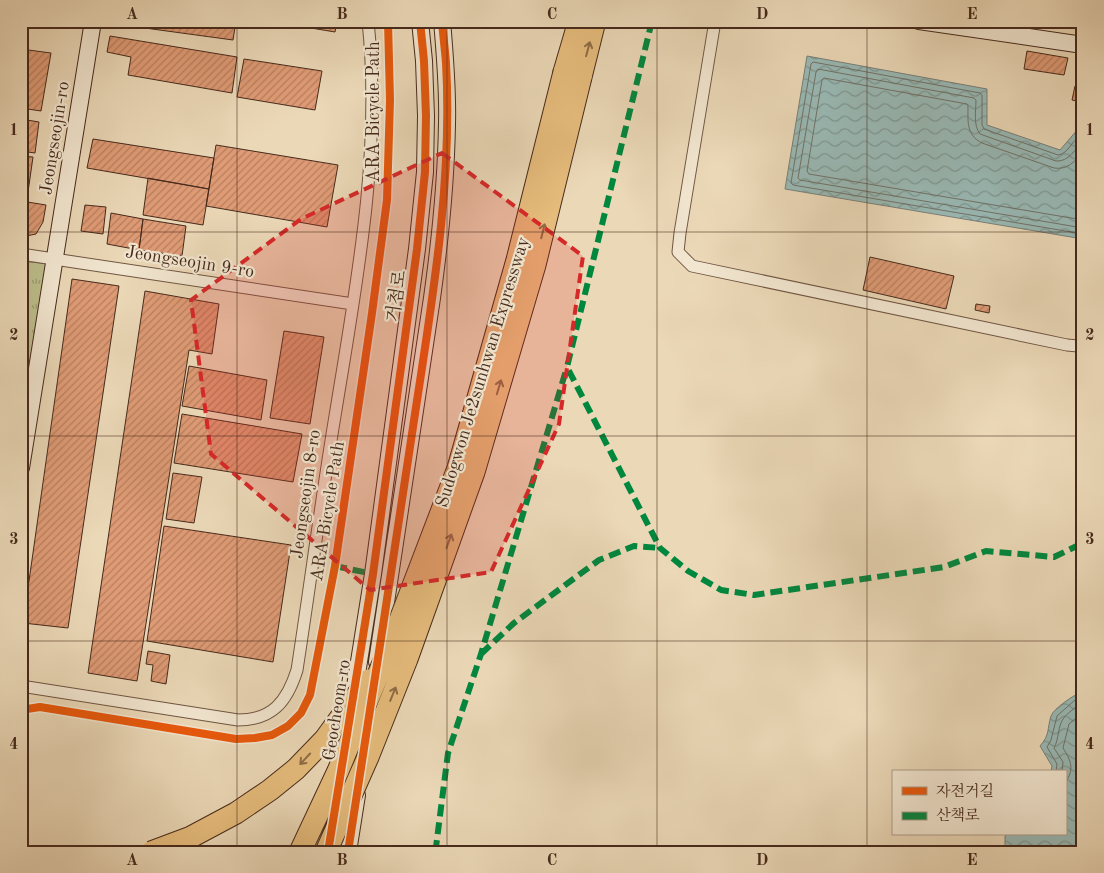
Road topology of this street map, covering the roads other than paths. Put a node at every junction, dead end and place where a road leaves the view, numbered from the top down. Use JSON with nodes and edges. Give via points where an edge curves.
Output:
{"nodes":[{"id":1,"x":93,"y":21,"type":"edge"},
{"id":2,"x":368,"y":21,"type":"edge"},
{"id":3,"x":420,"y":21,"type":"edge"},
{"id":4,"x":442,"y":21,"type":"edge"},
{"id":5,"x":579,"y":21,"type":"edge"},
{"id":6,"x":596,"y":21,"type":"edge"},
{"id":7,"x":714,"y":21,"type":"edge"},
{"id":8,"x":919,"y":21,"type":"edge"},
{"id":9,"x":1083,"y":45,"type":"edge"},
{"id":10,"x":417,"y":249,"type":"joint"},
{"id":11,"x":21,"y":254,"type":"edge"},
{"id":12,"x":56,"y":259,"type":"junction"},
{"id":13,"x":353,"y":304,"type":"junction"},
{"id":14,"x":1083,"y":351,"type":"edge"},
{"id":15,"x":21,"y":468,"type":"edge"},
{"id":16,"x":388,"y":651,"type":"junction"},
{"id":17,"x":21,"y":686,"type":"edge"},
{"id":18,"x":151,"y":852,"type":"edge"},
{"id":19,"x":300,"y":852,"type":"edge"},
{"id":20,"x":327,"y":852,"type":"edge"},
{"id":21,"x":348,"y":852,"type":"edge"}],
"edges":[{"from":1,"to":12,"type":"street","name":"Jeongseojin-ro"},
{"from":2,"to":13,"type":"street","name":"Jeongseojin 8-ro","via":[[372,128],[367,202]]},
{"from":3,"to":10,"type":"street","name":"거첨로","via":[[426,116]]},
{"from":4,"to":21,"type":"street","name":"Geocheom-ro","via":[[447,124],[438,251]]},
{"from":5,"to":16,"type":"highway","name":"Sudogwon Je2sunhwan Expressway","bridge":true,"via":[[518,260],[458,468]]},
{"from":20,"to":6,"type":"highway","name":"Sudogwon Je2sunhwan Expressway","one_way":true,"bridge":true,"via":[[407,659],[474,472],[535,265]]},
{"from":7,"to":14,"type":"street","via":[[678,252],[692,266],[1078,346]]},
{"from":8,"to":9,"type":"street"},
{"from":10,"to":20,"type":"street","name":"Geocheom-ro","via":[[374,574]]},
{"from":11,"to":12,"type":"street","name":"Jeongseojin 9-ro"},
{"from":12,"to":13,"type":"street","name":"Jeongseojin 9-ro"},
{"from":12,"to":15,"type":"street","name":"Jeongseojin-ro"},
{"from":13,"to":17,"type":"street","name":"Jeongseojin 8-ro","via":[[297,670],[293,685],[279,704],[262,717],[238,720]]},
{"from":16,"to":18,"type":"highway","one_way":true,"bridge":true,"via":[[324,739],[296,769],[236,813],[191,837]]},
{"from":16,"to":19,"type":"highway","name":"Sudogwon Je2sunhwan Expressway","bridge":true}]}
